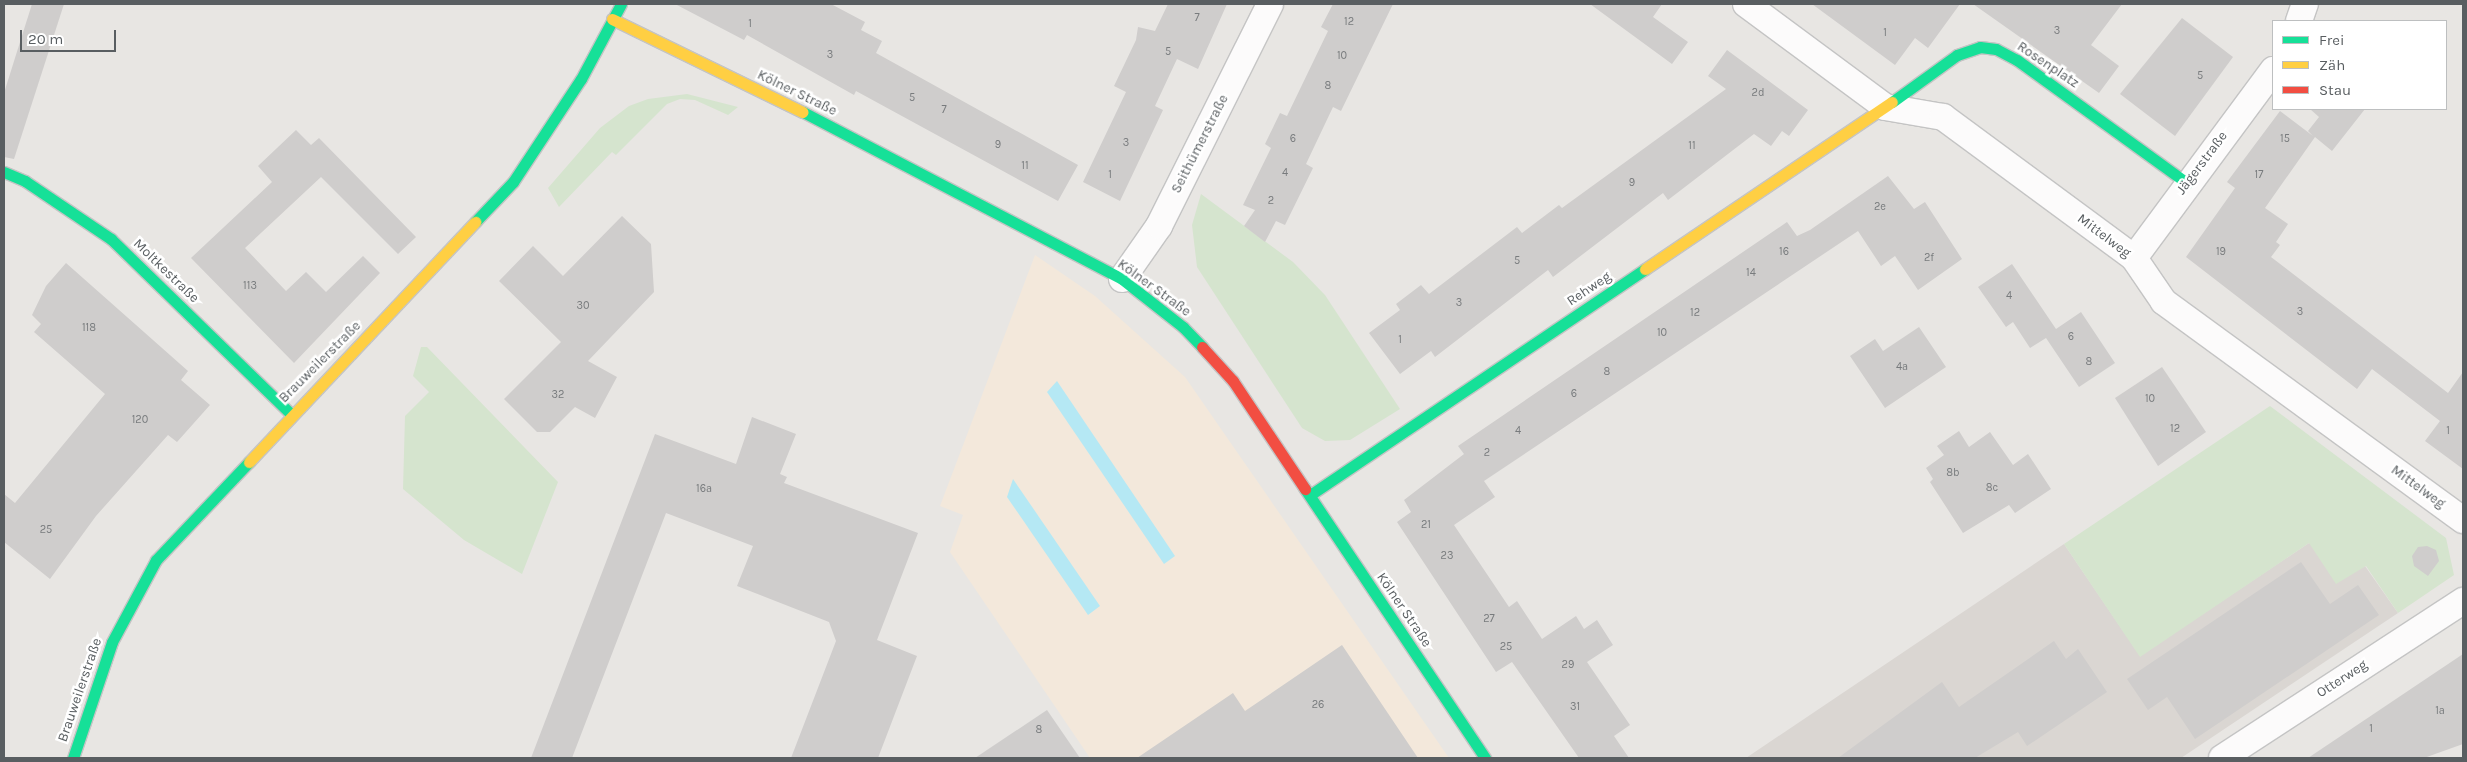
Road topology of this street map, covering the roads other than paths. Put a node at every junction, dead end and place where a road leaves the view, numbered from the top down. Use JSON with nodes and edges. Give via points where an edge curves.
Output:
{"nodes":[{"id":1,"x":620,"y":4,"type":"edge"},
{"id":2,"x":1270,"y":4,"type":"edge"},
{"id":3,"x":1746,"y":4,"type":"edge"},
{"id":4,"x":2305,"y":4,"type":"edge"},
{"id":5,"x":612,"y":20,"type":"junction"},
{"id":6,"x":2299,"y":20,"type":"edge"},
{"id":7,"x":2272,"y":71,"type":"edge"},
{"id":8,"x":1885,"y":107,"type":"junction"},
{"id":9,"x":4,"y":172,"type":"edge"},
{"id":10,"x":2187,"y":183,"type":"junction"},
{"id":11,"x":2134,"y":258,"type":"junction"},
{"id":12,"x":1122,"y":280,"type":"junction"},
{"id":13,"x":291,"y":414,"type":"junction"},
{"id":14,"x":1310,"y":496,"type":"junction"},
{"id":15,"x":2463,"y":520,"type":"edge"},
{"id":16,"x":2463,"y":601,"type":"edge"},
{"id":17,"x":72,"y":758,"type":"edge"},
{"id":18,"x":1485,"y":758,"type":"edge"},
{"id":19,"x":2222,"y":758,"type":"edge"}],
"edges":[{"from":1,"to":5,"type":"street","name":"Brauweilerstraße"},
{"from":2,"to":12,"type":"street","name":"Seithümerstraße","via":[[1159,226]]},
{"from":3,"to":8,"type":"street","name":"Mittelweg"},
{"from":4,"to":6,"type":"street"},
{"from":5,"to":12,"type":"street","name":"Kölner Straße","via":[[804,112]]},
{"from":5,"to":13,"type":"street","name":"Brauweilerstraße","via":[[581,79],[513,182],[443,261]]},
{"from":7,"to":10,"type":"street","name":"Jägerstraße"},
{"from":8,"to":10,"type":"street","name":"Rosenplatz","via":[[1957,55],[1980,47],[1996,49],[2017,60]]},
{"from":8,"to":11,"type":"street","name":"Mittelweg","via":[[1944,117]]},
{"from":8,"to":14,"type":"street","name":"Rehweg"},
{"from":9,"to":13,"type":"street","name":"Moltkestraße","via":[[25,181],[111,239]]},
{"from":10,"to":11,"type":"street","name":"Jägerstraße"},
{"from":11,"to":15,"type":"street","name":"Mittelweg","via":[[2164,302]]},
{"from":12,"to":14,"type":"street","name":"Kölner Straße","via":[[1184,327],[1212,355]]},
{"from":13,"to":17,"type":"street","name":"Brauweilerstraße","via":[[156,560],[112,642]]},
{"from":14,"to":18,"type":"street","name":"Kölner Straße"},
{"from":16,"to":19,"type":"street","name":"Otterweg"}]}
